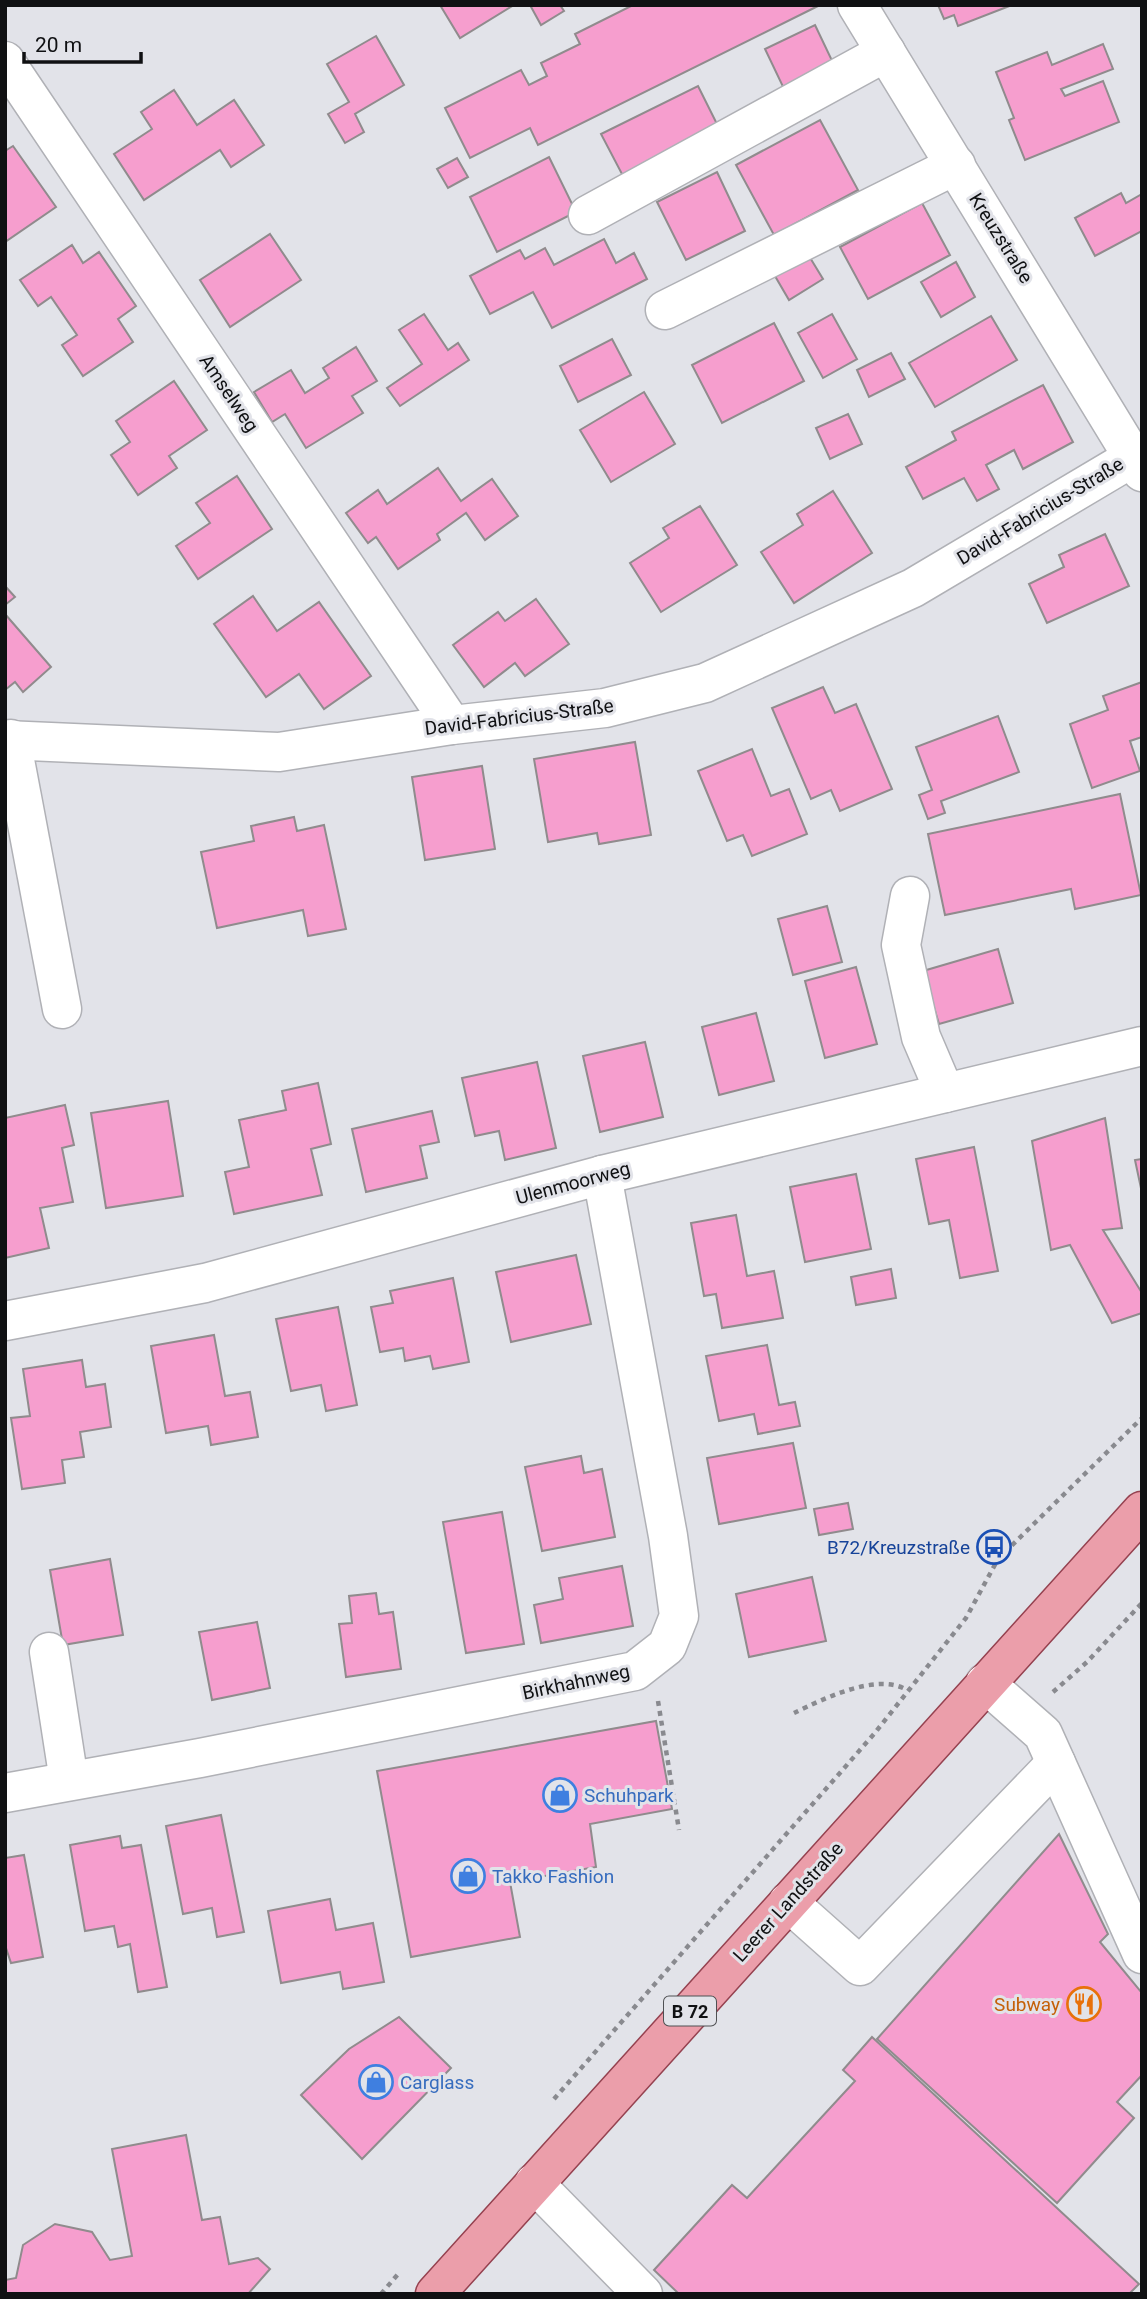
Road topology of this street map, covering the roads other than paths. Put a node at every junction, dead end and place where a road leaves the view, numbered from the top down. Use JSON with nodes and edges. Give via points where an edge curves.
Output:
{"nodes":[{"id":1,"x":857,"y":5,"type":"edge"},
{"id":2,"x":886,"y":52,"type":"junction"},
{"id":3,"x":5,"y":61,"type":"edge"},
{"id":4,"x":956,"y":165,"type":"junction"},
{"id":5,"x":587,"y":215,"type":"dead end"},
{"id":6,"x":665,"y":310,"type":"dead end"},
{"id":7,"x":1139,"y":460,"type":"edge"},
{"id":8,"x":452,"y":725,"type":"junction"},
{"id":9,"x":8,"y":739,"type":"edge"},
{"id":10,"x":910,"y":896,"type":"dead end"},
{"id":11,"x":62,"y":1009,"type":"dead end"},
{"id":12,"x":1142,"y":1046,"type":"edge"},
{"id":13,"x":946,"y":1093,"type":"junction"},
{"id":14,"x":602,"y":1175,"type":"junction"},
{"id":15,"x":5,"y":1321,"type":"edge"},
{"id":16,"x":1142,"y":1511,"type":"edge"},
{"id":17,"x":49,"y":1652,"type":"dead end"},
{"id":18,"x":985,"y":1683,"type":"junction"},
{"id":19,"x":1056,"y":1763,"type":"junction"},
{"id":20,"x":69,"y":1781,"type":"junction"},
{"id":21,"x":5,"y":1793,"type":"edge"},
{"id":22,"x":788,"y":1902,"type":"junction"},
{"id":23,"x":1142,"y":1954,"type":"edge"},
{"id":24,"x":534,"y":2183,"type":"junction"},
{"id":25,"x":435,"y":2294,"type":"edge"},
{"id":26,"x":642,"y":2294,"type":"edge"}],
"edges":[{"from":1,"to":2,"type":"street","name":"Kreuzstraße"},
{"from":2,"to":4,"type":"street","name":"Kreuzstraße"},
{"from":2,"to":5,"type":"street"},
{"from":3,"to":8,"type":"street","name":"Amselweg"},
{"from":4,"to":6,"type":"street"},
{"from":4,"to":7,"type":"street","name":"Kreuzstraße"},
{"from":7,"to":8,"type":"street","name":"David-Fabricius-Straße","via":[[913,588],[705,683],[605,708]]},
{"from":8,"to":9,"type":"street","name":"David-Fabricius-Straße","via":[[279,752]]},
{"from":9,"to":11,"type":"street"},
{"from":10,"to":13,"type":"street","via":[[901,945],[921,1037]]},
{"from":12,"to":13,"type":"street","name":"Ulenmoorweg"},
{"from":13,"to":14,"type":"street","name":"Ulenmoorweg"},
{"from":14,"to":15,"type":"street","name":"Ulenmoorweg","via":[[205,1283]]},
{"from":14,"to":20,"type":"street","name":"Birkhahnweg","via":[[668,1536],[679,1616],[667,1646],[635,1671]]},
{"from":16,"to":18,"type":"main road","name":"Leerer Landstraße","number":"B 72"},
{"from":17,"to":20,"type":"street"},
{"from":18,"to":19,"type":"street","via":[[1042,1734]]},
{"from":18,"to":22,"type":"main road","name":"Leerer Landstraße","number":"B 72"},
{"from":19,"to":22,"type":"street","via":[[860,1966]]},
{"from":19,"to":23,"type":"street"},
{"from":20,"to":21,"type":"street","name":"Birkhahnweg"},
{"from":22,"to":24,"type":"main road","name":"Leerer Landstraße","number":"B 72"},
{"from":24,"to":25,"type":"main road","name":"Leerer Landstraße","number":"B 72"},
{"from":24,"to":26,"type":"street"}]}
